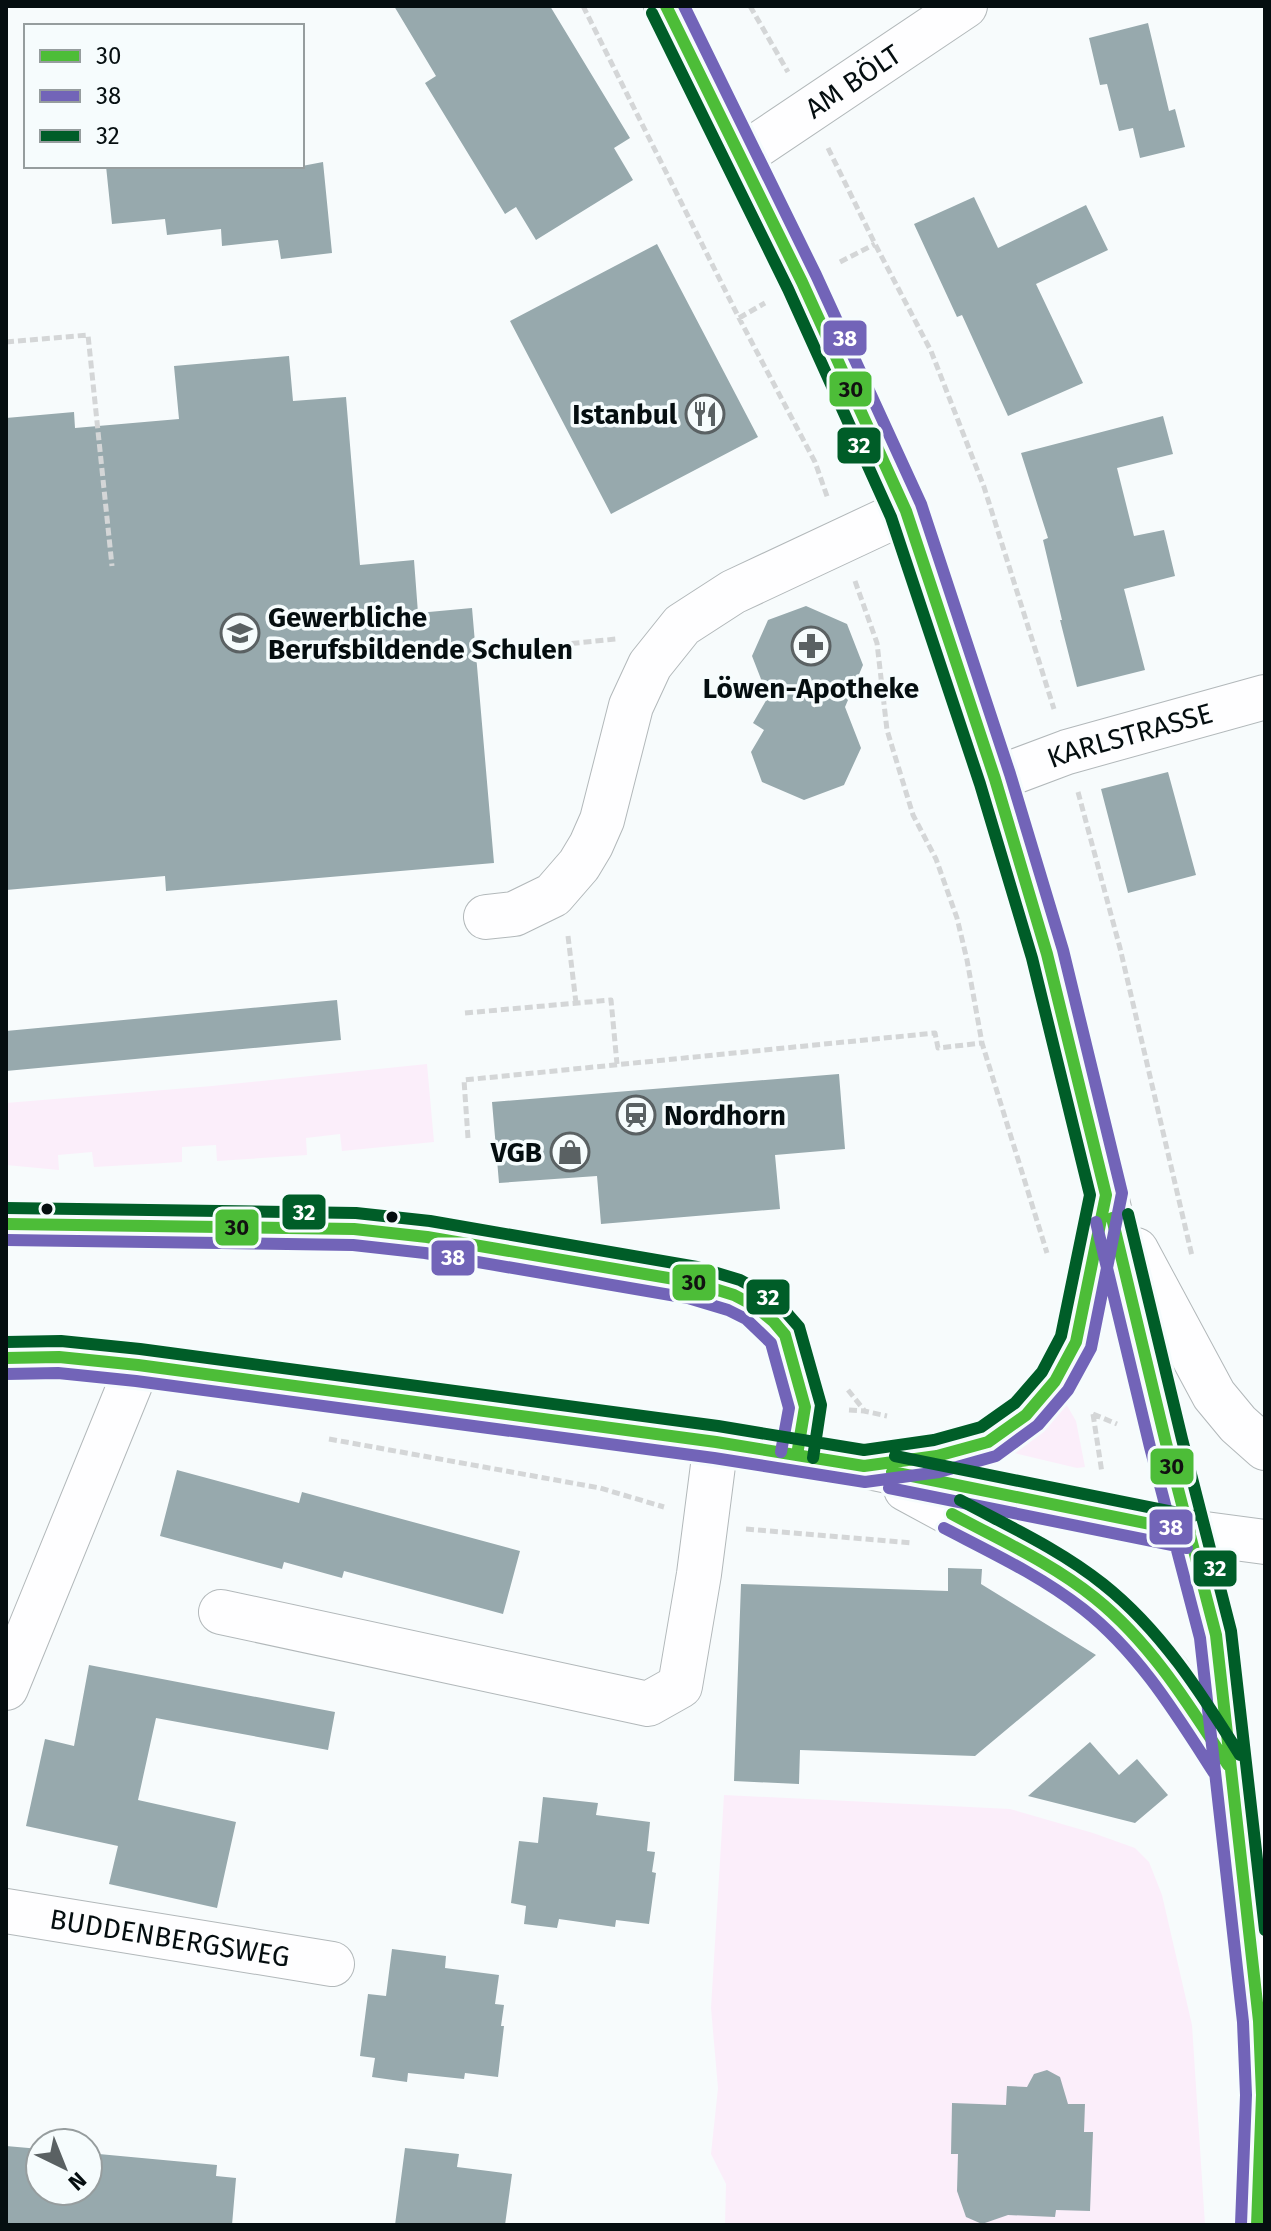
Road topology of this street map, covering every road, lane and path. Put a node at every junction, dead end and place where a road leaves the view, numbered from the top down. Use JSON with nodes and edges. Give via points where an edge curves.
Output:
{"nodes":[{"id":1,"x":583,"y":6,"type":"edge"},
{"id":2,"x":666,"y":6,"type":"edge"},
{"id":3,"x":750,"y":6,"type":"edge"},
{"id":4,"x":965,"y":6,"type":"edge"},
{"id":5,"x":809,"y":109,"type":"junction"},
{"id":6,"x":740,"y":157,"type":"junction"},
{"id":7,"x":6,"y":342,"type":"edge"},
{"id":8,"x":906,"y":511,"type":"junction"},
{"id":9,"x":841,"y":540,"type":"junction"},
{"id":10,"x":112,"y":566,"type":"dead end"},
{"id":11,"x":476,"y":653,"type":"dead end"},
{"id":12,"x":657,"y":656,"type":"junction"},
{"id":13,"x":1265,"y":697,"type":"edge"},
{"id":14,"x":1067,"y":752,"type":"junction"},
{"id":15,"x":995,"y":779,"type":"junction"},
{"id":16,"x":553,"y":895,"type":"junction"},
{"id":17,"x":486,"y":917,"type":"dead end"},
{"id":18,"x":576,"y":1003,"type":"junction"},
{"id":19,"x":465,"y":1013,"type":"dead end"},
{"id":20,"x":982,"y":1043,"type":"junction"},
{"id":21,"x":617,"y":1064,"type":"junction"},
{"id":22,"x":468,"y":1138,"type":"dead end"},
{"id":23,"x":1106,"y":1195,"type":"junction"},
{"id":24,"x":6,"y":1224,"type":"edge"},
{"id":25,"x":1047,"y":1265,"type":"dead end"},
{"id":26,"x":1196,"y":1270,"type":"dead end"},
{"id":27,"x":6,"y":1358,"type":"edge"},
{"id":28,"x":138,"y":1365,"type":"junction"},
{"id":29,"x":327,"y":1438,"type":"dead end"},
{"id":30,"x":716,"y":1442,"type":"junction"},
{"id":31,"x":1265,"y":1448,"type":"edge"},
{"id":32,"x":797,"y":1455,"type":"junction"},
{"id":33,"x":864,"y":1466,"type":"junction"},
{"id":34,"x":705,"y":1525,"type":"junction"},
{"id":35,"x":1190,"y":1532,"type":"junction"},
{"id":36,"x":1265,"y":1542,"type":"edge"},
{"id":37,"x":923,"y":1545,"type":"dead end"},
{"id":38,"x":221,"y":1612,"type":"dead end"},
{"id":39,"x":6,"y":1688,"type":"edge"},
{"id":40,"x":1233,"y":1772,"type":"junction"},
{"id":41,"x":6,"y":1911,"type":"edge"},
{"id":42,"x":332,"y":1964,"type":"dead end"},
{"id":43,"x":1257,"y":2225,"type":"edge"}],
"edges":[{"from":1,"to":9,"type":"path","via":[[815,462]]},
{"from":2,"to":6,"type":"street"},
{"from":3,"to":5,"type":"path"},
{"from":4,"to":5,"type":"street","name":"AM BÖLT"},
{"from":5,"to":6,"type":"street","name":"AM BÖLT"},
{"from":5,"to":14,"type":"path","via":[[931,351],[984,487]]},
{"from":6,"to":8,"type":"street"},
{"from":7,"to":10,"type":"path","via":[[88,335]]},
{"from":8,"to":9,"type":"street"},
{"from":8,"to":15,"type":"street"},
{"from":9,"to":12,"type":"street","via":[[682,625]]},
{"from":9,"to":20,"type":"path","via":[[877,643],[887,730],[913,815],[957,918]]},
{"from":11,"to":12,"type":"path","via":[[620,639]]},
{"from":12,"to":16,"type":"street","via":[[631,706],[602,820],[579,865]]},
{"from":13,"to":14,"type":"street","name":"KARLSTRASSE"},
{"from":14,"to":15,"type":"street","name":"KARLSTRASSE"},
{"from":14,"to":26,"type":"path","via":[[1120,948]]},
{"from":15,"to":23,"type":"street","via":[[1047,954]]},
{"from":16,"to":17,"type":"street","via":[[514,914]]},
{"from":16,"to":18,"type":"path","via":[[571,943]]},
{"from":18,"to":19,"type":"path"},
{"from":18,"to":21,"type":"path","via":[[611,1000]]},
{"from":20,"to":21,"type":"path","via":[[938,1048],[935,1033]]},
{"from":20,"to":25,"type":"path"},
{"from":21,"to":22,"type":"path","via":[[464,1080]]},
{"from":23,"to":31,"type":"street","via":[[1214,1395]]},
{"from":23,"to":33,"type":"street","via":[[1076,1342],[1055,1381],[1026,1415],[988,1442],[937,1456]]},
{"from":23,"to":35,"type":"street"},
{"from":24,"to":32,"type":"street","via":[[354,1229],[692,1282],[755,1306],[785,1335],[805,1407]]},
{"from":27,"to":28,"type":"street"},
{"from":28,"to":30,"type":"street"},
{"from":28,"to":39,"type":"street"},
{"from":29,"to":34,"type":"path","via":[[600,1488]]},
{"from":30,"to":32,"type":"street"},
{"from":30,"to":34,"type":"street"},
{"from":32,"to":33,"type":"street"},
{"from":33,"to":35,"type":"street"},
{"from":33,"to":40,"type":"street","via":[[1058,1571],[1096,1599],[1169,1674]]},
{"from":34,"to":37,"type":"path"},
{"from":34,"to":38,"type":"street","via":[[680,1686],[648,1704]]},
{"from":35,"to":36,"type":"street"},
{"from":35,"to":40,"type":"street","via":[[1216,1635]]},
{"from":40,"to":43,"type":"street","via":[[1259,2021]]},
{"from":41,"to":42,"type":"street","name":"BUDDENBERGSWEG"}]}
